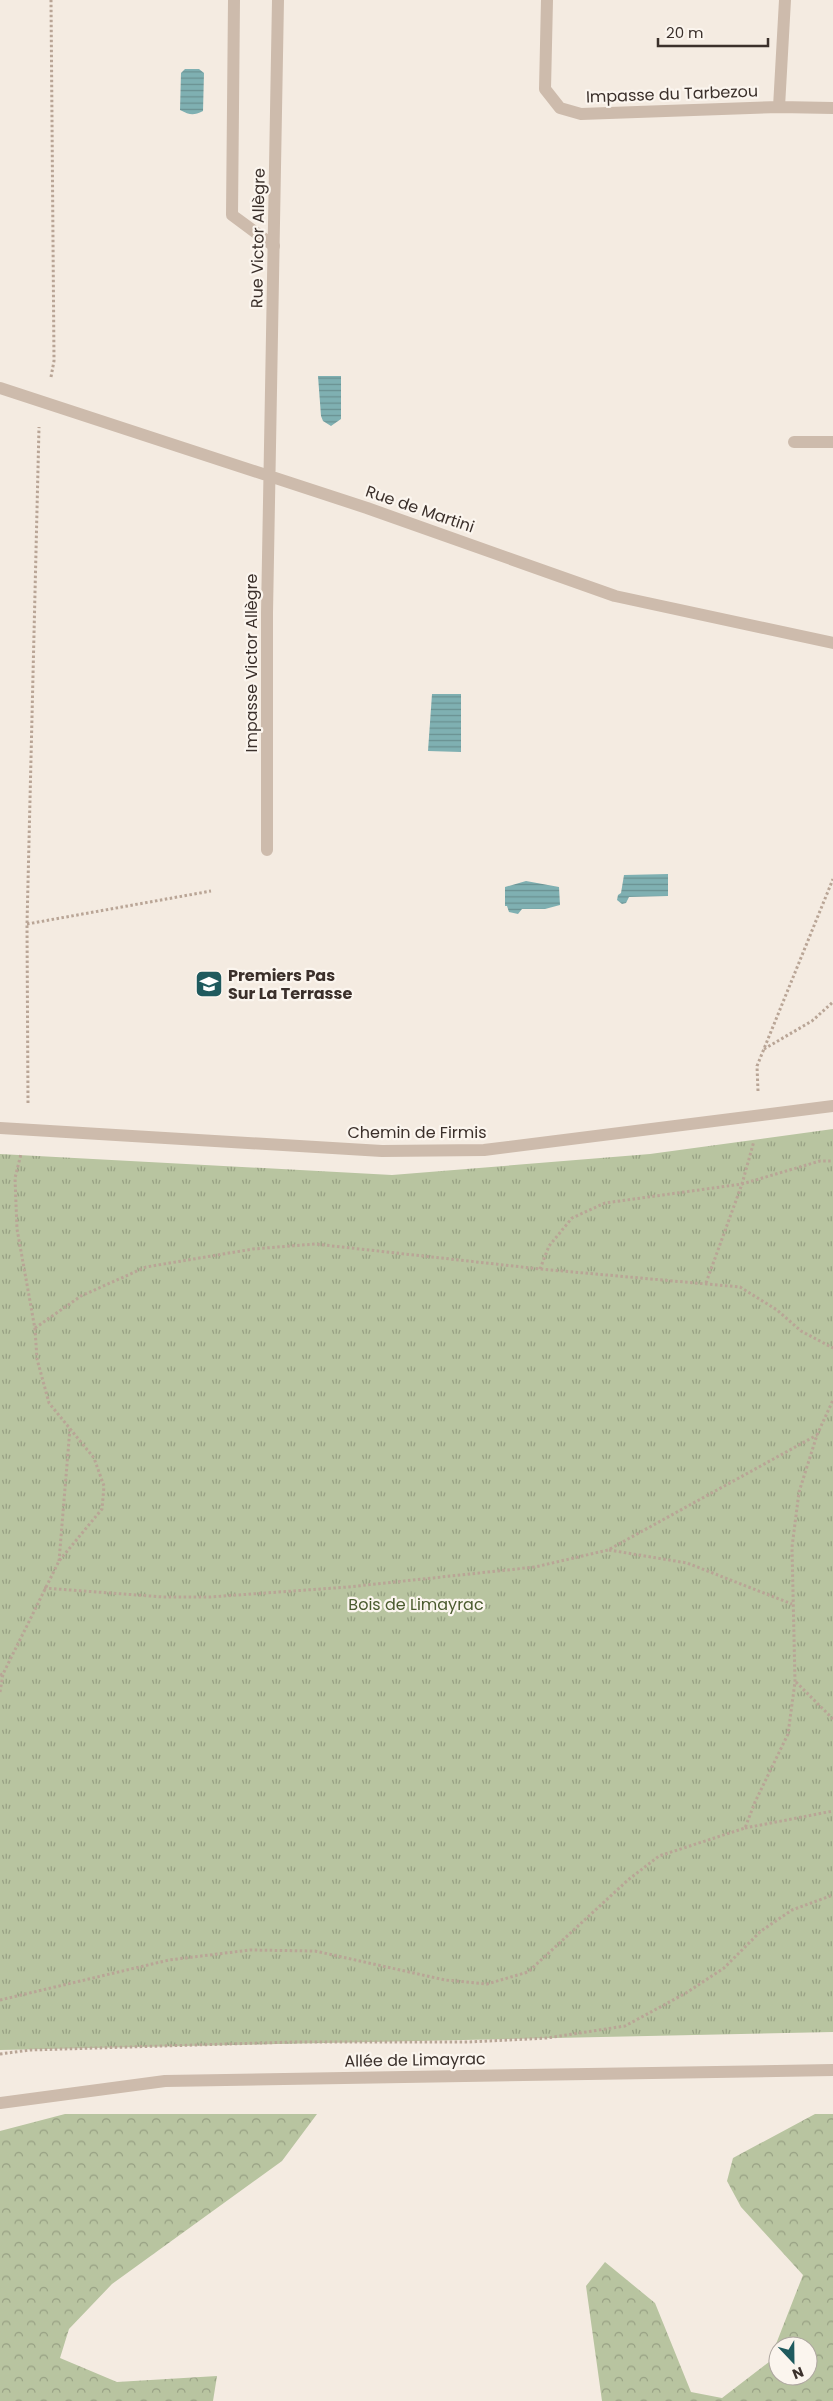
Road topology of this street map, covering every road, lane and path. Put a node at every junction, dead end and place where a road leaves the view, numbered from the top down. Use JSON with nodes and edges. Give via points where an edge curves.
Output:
{"nodes":[{"id":1,"x":51,"y":0,"type":"edge"},
{"id":2,"x":234,"y":0,"type":"edge"},
{"id":3,"x":278,"y":0,"type":"edge"},
{"id":4,"x":547,"y":0,"type":"edge"},
{"id":5,"x":785,"y":0,"type":"edge"},
{"id":6,"x":779,"y":107,"type":"junction"},
{"id":7,"x":833,"y":108,"type":"edge"},
{"id":8,"x":274,"y":246,"type":"junction"},
{"id":9,"x":0,"y":388,"type":"edge"},
{"id":10,"x":45,"y":402,"type":"junction"},
{"id":11,"x":794,"y":442,"type":"dead end"},
{"id":12,"x":833,"y":442,"type":"edge"},
{"id":13,"x":270,"y":477,"type":"junction"},
{"id":14,"x":833,"y":643,"type":"edge"},
{"id":15,"x":267,"y":850,"type":"dead end"},
{"id":16,"x":833,"y":879,"type":"edge"},
{"id":17,"x":211,"y":892,"type":"dead end"},
{"id":18,"x":27,"y":924,"type":"junction"},
{"id":19,"x":833,"y":1002,"type":"edge"},
{"id":20,"x":764,"y":1048,"type":"junction"},
{"id":21,"x":833,"y":1106,"type":"edge"},
{"id":22,"x":761,"y":1116,"type":"junction"},
{"id":23,"x":0,"y":1128,"type":"edge"},
{"id":24,"x":28,"y":1129,"type":"junction"},
{"id":25,"x":833,"y":1161,"type":"edge"},
{"id":26,"x":742,"y":1184,"type":"junction"},
{"id":27,"x":540,"y":1270,"type":"junction"},
{"id":28,"x":706,"y":1283,"type":"junction"},
{"id":29,"x":35,"y":1329,"type":"junction"},
{"id":30,"x":833,"y":1348,"type":"edge"},
{"id":31,"x":833,"y":1400,"type":"edge"},
{"id":32,"x":70,"y":1428,"type":"junction"},
{"id":33,"x":817,"y":1434,"type":"junction"},
{"id":34,"x":608,"y":1550,"type":"junction"},
{"id":35,"x":59,"y":1561,"type":"junction"},
{"id":36,"x":44,"y":1588,"type":"junction"},
{"id":37,"x":792,"y":1604,"type":"junction"},
{"id":38,"x":2,"y":1674,"type":"edge"},
{"id":39,"x":795,"y":1682,"type":"junction"},
{"id":40,"x":0,"y":1692,"type":"edge"},
{"id":41,"x":833,"y":1719,"type":"edge"},
{"id":42,"x":833,"y":1811,"type":"edge"},
{"id":43,"x":745,"y":1828,"type":"junction"},
{"id":44,"x":833,"y":1895,"type":"edge"},
{"id":45,"x":0,"y":2000,"type":"edge"},
{"id":46,"x":0,"y":2054,"type":"edge"},
{"id":47,"x":833,"y":2070,"type":"edge"},
{"id":48,"x":0,"y":2103,"type":"edge"}],
"edges":[{"from":1,"to":10,"type":"path","via":[[54,361]]},
{"from":2,"to":8,"type":"street","via":[[232,215]]},
{"from":3,"to":8,"type":"street","name":"Rue Victor Allègre"},
{"from":4,"to":6,"type":"street","name":"Impasse du Tarbezou","via":[[546,89],[560,108],[580,114]]},
{"from":5,"to":6,"type":"street","name":"Impasse du Tarbezou"},
{"from":6,"to":7,"type":"street","name":"Impasse du Tarbezou"},
{"from":8,"to":13,"type":"street","name":"Rue Victor Allègre"},
{"from":9,"to":10,"type":"street","name":"Rue de Martini"},
{"from":10,"to":13,"type":"street","name":"Rue de Martini"},
{"from":10,"to":18,"type":"path","via":[[39,431]]},
{"from":11,"to":12,"type":"street"},
{"from":13,"to":14,"type":"street","name":"Rue de Martini","via":[[615,596]]},
{"from":13,"to":15,"type":"street","name":"Impasse Victor Allègre"},
{"from":16,"to":20,"type":"path"},
{"from":17,"to":18,"type":"path"},
{"from":18,"to":24,"type":"path"},
{"from":19,"to":20,"type":"path","via":[[812,1021]]},
{"from":20,"to":22,"type":"path","via":[[757,1066]]},
{"from":21,"to":22,"type":"street","name":"Chemin de Firmis"},
{"from":22,"to":24,"type":"street","name":"Chemin de Firmis","via":[[484,1150],[382,1151]]},
{"from":22,"to":26,"type":"path"},
{"from":23,"to":24,"type":"street","name":"Chemin de Firmis"},
{"from":24,"to":29,"type":"path","via":[[14,1178],[17,1229]]},
{"from":25,"to":26,"type":"path","via":[[820,1161]]},
{"from":26,"to":27,"type":"path","via":[[605,1203],[572,1218],[549,1246]]},
{"from":26,"to":28,"type":"path"},
{"from":27,"to":28,"type":"path"},
{"from":27,"to":29,"type":"path","via":[[315,1244],[253,1248],[146,1267],[81,1296]]},
{"from":28,"to":30,"type":"path","via":[[740,1287],[777,1310],[802,1331]]},
{"from":29,"to":32,"type":"path","via":[[37,1359],[49,1403]]},
{"from":31,"to":33,"type":"path"},
{"from":32,"to":35,"type":"path"},
{"from":32,"to":35,"type":"path","via":[[94,1458],[104,1486],[102,1509]]},
{"from":33,"to":34,"type":"path"},
{"from":33,"to":37,"type":"path","via":[[799,1492],[792,1547]]},
{"from":34,"to":36,"type":"path","via":[[535,1567],[210,1597]]},
{"from":34,"to":37,"type":"path","via":[[687,1563]]},
{"from":35,"to":36,"type":"path"},
{"from":36,"to":38,"type":"path"},
{"from":37,"to":39,"type":"path"},
{"from":38,"to":40,"type":"path"},
{"from":39,"to":41,"type":"path"},
{"from":39,"to":43,"type":"path","via":[[788,1734]]},
{"from":42,"to":43,"type":"path"},
{"from":43,"to":45,"type":"path","via":[[659,1856],[628,1880],[528,1972],[487,1984],[445,1980],[315,1951],[250,1950],[169,1960]]},
{"from":44,"to":46,"type":"path","via":[[792,1910],[761,1931],[724,1968],[625,2026],[547,2038],[468,2042],[294,2042],[30,2050]]},
{"from":47,"to":48,"type":"street","name":"Allée de Limayrac","via":[[165,2081]]}]}
